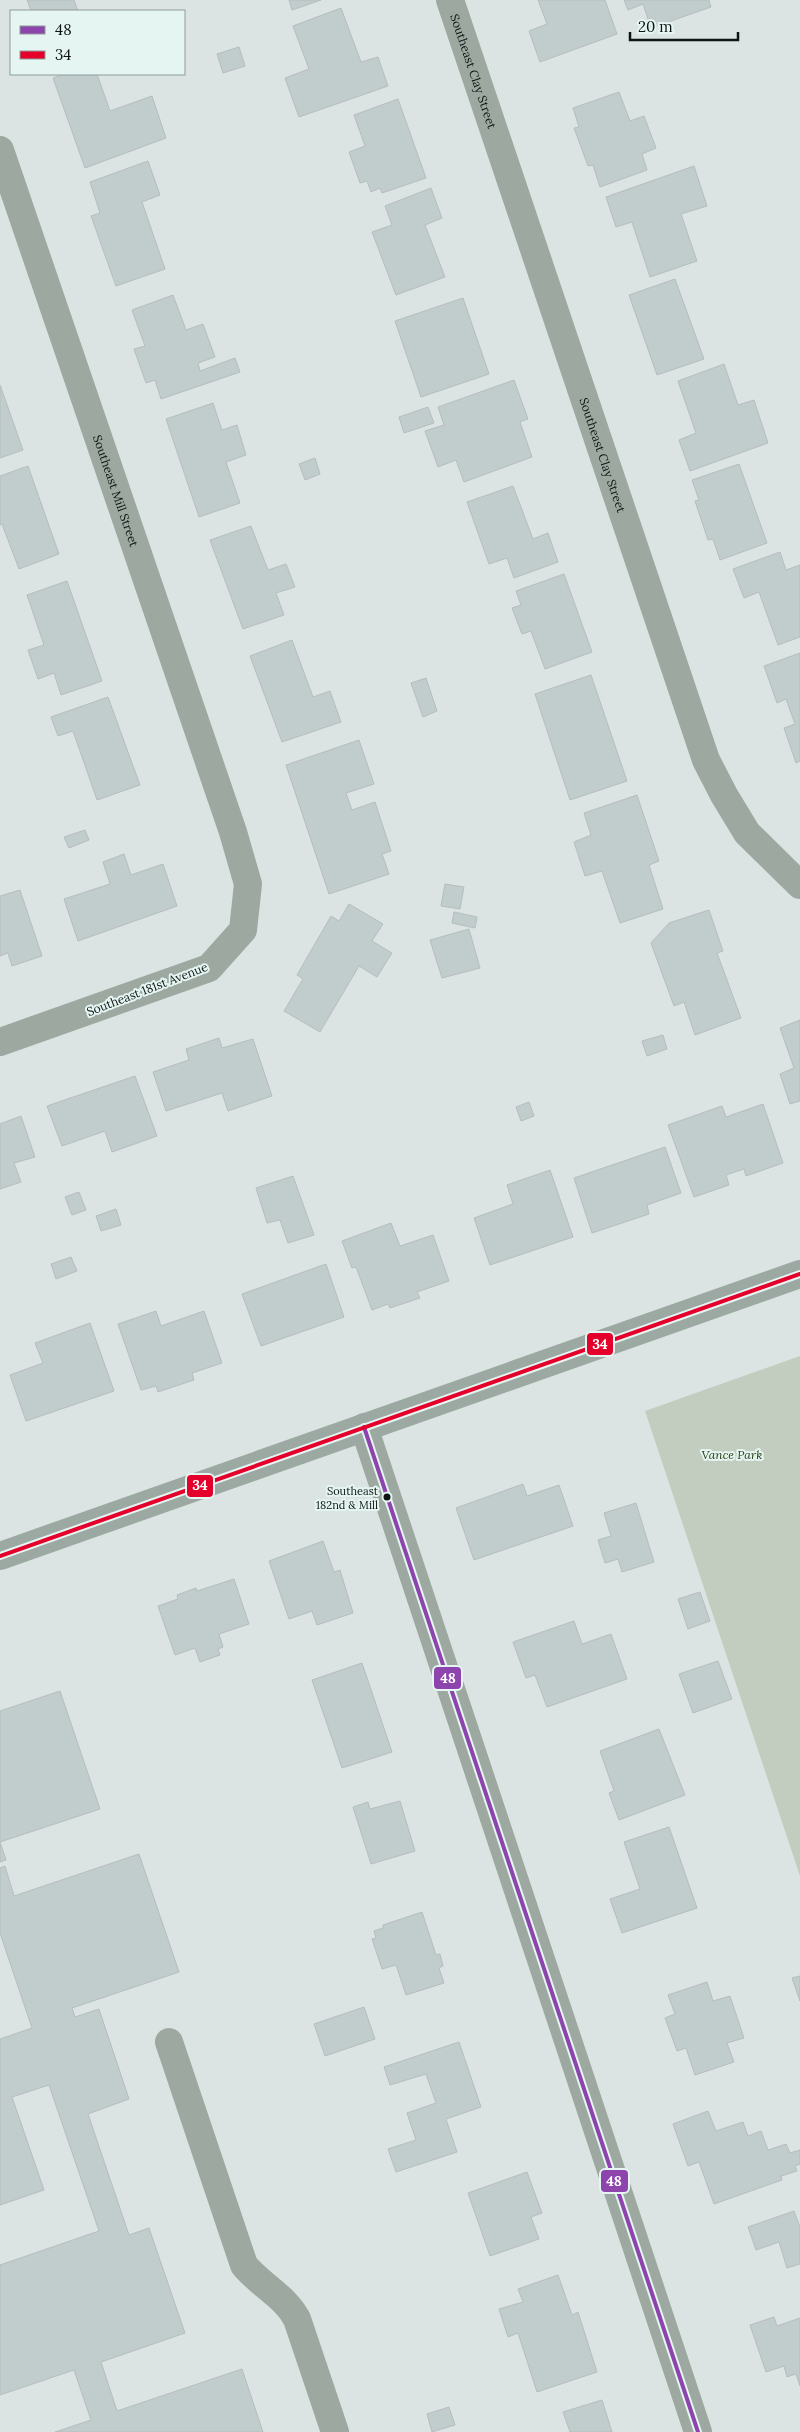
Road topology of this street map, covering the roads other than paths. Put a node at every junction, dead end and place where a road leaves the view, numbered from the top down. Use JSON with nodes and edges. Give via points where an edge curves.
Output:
{"nodes":[{"id":1,"x":450,"y":0,"type":"edge"},
{"id":2,"x":0,"y":150,"type":"edge"},
{"id":3,"x":233,"y":832,"type":"joint"},
{"id":4,"x":800,"y":885,"type":"edge"},
{"id":5,"x":0,"y":1042,"type":"edge"},
{"id":6,"x":800,"y":1274,"type":"edge"},
{"id":7,"x":364,"y":1427,"type":"junction"},
{"id":8,"x":0,"y":1556,"type":"edge"},
{"id":9,"x":169,"y":2042,"type":"dead end"},
{"id":10,"x":335,"y":2432,"type":"edge"},
{"id":11,"x":698,"y":2432,"type":"edge"}],
"edges":[{"from":1,"to":4,"type":"street","name":"Southeast Clay Street","via":[[706,760],[747,833]]},
{"from":2,"to":3,"type":"street","name":"Southeast Mill Street"},
{"from":3,"to":5,"type":"street","name":"Southeast 181st Avenue","via":[[248,884],[244,930],[209,968]]},
{"from":6,"to":7,"type":"main road"},
{"from":7,"to":8,"type":"main road"},
{"from":7,"to":11,"type":"street"},
{"from":9,"to":10,"type":"street","via":[[244,2265],[291,2307]]}]}
